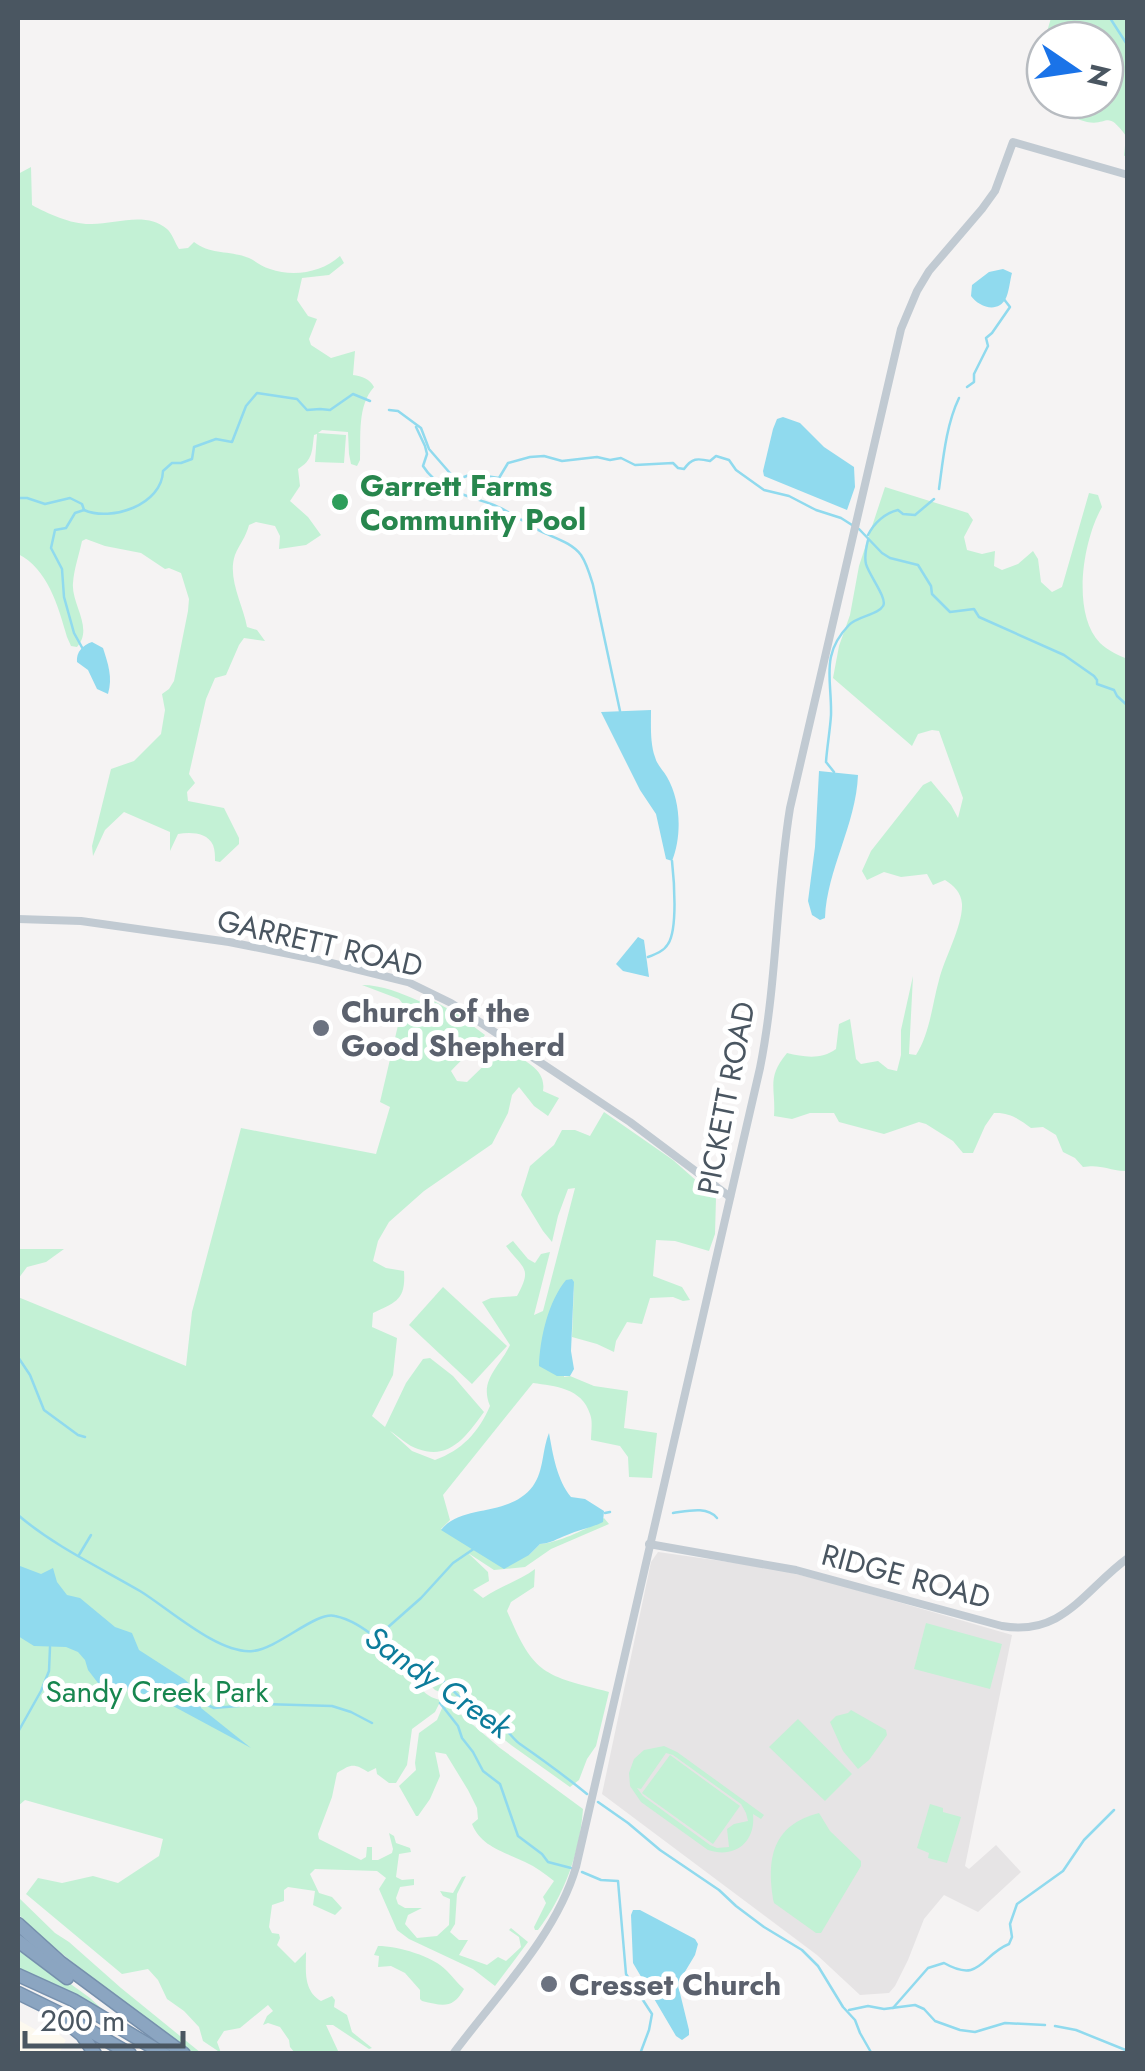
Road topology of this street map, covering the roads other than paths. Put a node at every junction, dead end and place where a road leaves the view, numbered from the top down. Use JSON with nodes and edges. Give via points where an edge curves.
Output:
{"nodes":[{"id":1,"x":1128,"y":175,"type":"edge"},
{"id":2,"x":18,"y":919,"type":"edge"},
{"id":3,"x":730,"y":1197,"type":"junction"},
{"id":4,"x":650,"y":1544,"type":"junction"},
{"id":5,"x":1128,"y":1558,"type":"edge"},
{"id":6,"x":18,"y":1924,"type":"edge"},
{"id":7,"x":18,"y":1941,"type":"edge"},
{"id":8,"x":18,"y":1979,"type":"edge"},
{"id":9,"x":18,"y":1994,"type":"edge"},
{"id":10,"x":183,"y":2053,"type":"edge"},
{"id":11,"x":95,"y":2054,"type":"edge"},
{"id":12,"x":130,"y":2054,"type":"edge"},
{"id":13,"x":148,"y":2054,"type":"edge"},
{"id":14,"x":164,"y":2054,"type":"edge"},
{"id":15,"x":453,"y":2054,"type":"edge"}],
"edges":[{"from":1,"to":3,"type":"street","name":"PICKETT ROAD","via":[[1013,142],[995,191],[929,271],[906,316],[790,808],[765,1041]]},
{"from":2,"to":3,"type":"street","name":"GARRETT ROAD","via":[[229,942],[408,982],[630,1122]]},
{"from":3,"to":4,"type":"street","name":"PICKETT ROAD"},
{"from":4,"to":5,"type":"street","name":"RIDGE ROAD","via":[[796,1570],[1018,1628],[1071,1610]]},
{"from":4,"to":15,"type":"street","name":"PICKETT ROAD","via":[[570,1886],[537,1943]]},
{"from":6,"to":10,"type":"highway"},
{"from":7,"to":10,"type":"highway"},
{"from":8,"to":13,"type":"highway"},
{"from":8,"to":14,"type":"highway","via":[[73,2000]]},
{"from":9,"to":11,"type":"highway","via":[[72,2026]]},
{"from":9,"to":12,"type":"highway"}]}
